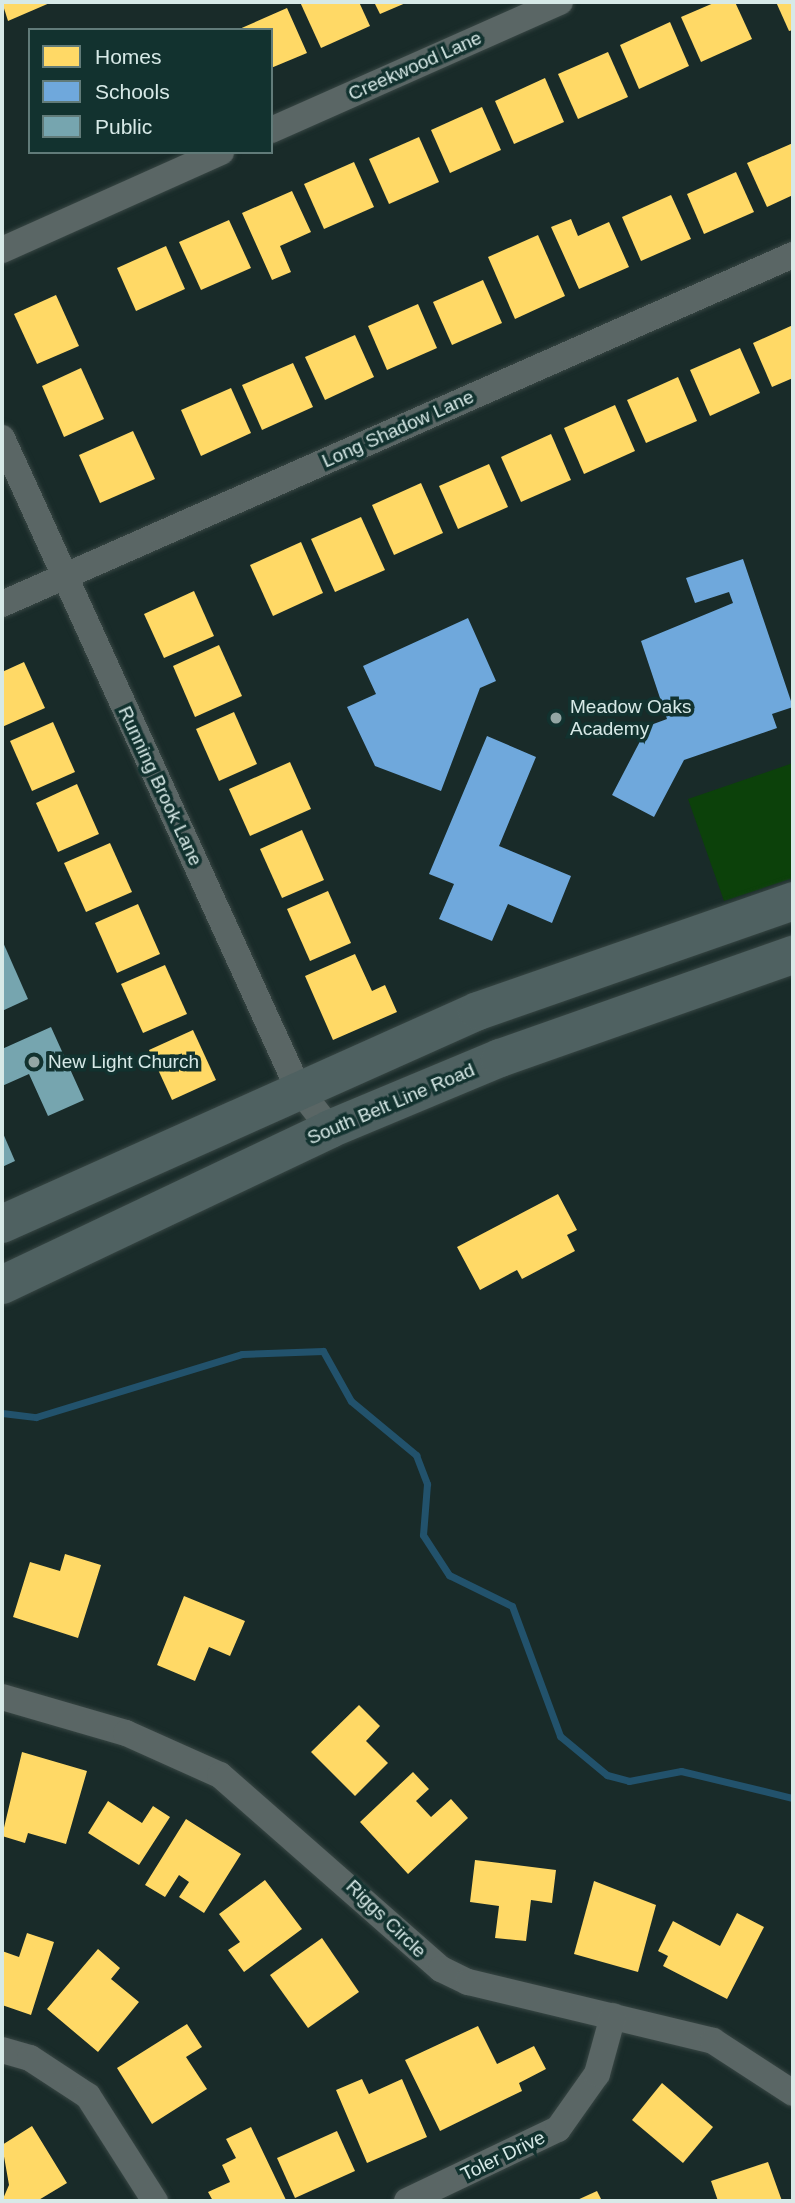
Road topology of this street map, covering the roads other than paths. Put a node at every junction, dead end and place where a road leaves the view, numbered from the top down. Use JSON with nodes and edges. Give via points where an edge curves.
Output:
{"nodes":[{"id":1,"x":560,"y":2,"type":"edge"},
{"id":2,"x":273,"y":129,"type":"edge"},
{"id":3,"x":217,"y":154,"type":"edge"},
{"id":4,"x":2,"y":250,"type":"edge"},
{"id":5,"x":793,"y":255,"type":"edge"},
{"id":6,"x":2,"y":438,"type":"edge"},
{"id":7,"x":65,"y":576,"type":"junction"},
{"id":8,"x":2,"y":604,"type":"edge"},
{"id":9,"x":793,"y":901,"type":"edge"},
{"id":10,"x":793,"y":955,"type":"edge"},
{"id":11,"x":298,"y":1088,"type":"junction"},
{"id":12,"x":330,"y":1129,"type":"junction"},
{"id":13,"x":2,"y":1224,"type":"edge"},
{"id":14,"x":2,"y":1285,"type":"edge"},
{"id":15,"x":2,"y":1697,"type":"edge"},
{"id":16,"x":613,"y":2016,"type":"junction"},
{"id":17,"x":2,"y":2050,"type":"edge"},
{"id":18,"x":793,"y":2093,"type":"edge"},
{"id":19,"x":155,"y":2201,"type":"edge"},
{"id":20,"x":407,"y":2201,"type":"edge"}],
"edges":[{"from":1,"to":2,"type":"street","name":"Creekwood Lane"},
{"from":3,"to":4,"type":"street"},
{"from":5,"to":7,"type":"street","name":"Long Shadow Lane"},
{"from":6,"to":7,"type":"street","name":"Running Brook Lane"},
{"from":7,"to":8,"type":"street","name":"Long Shadow Lane"},
{"from":7,"to":11,"type":"street","name":"Running Brook Lane"},
{"from":9,"to":11,"type":"main road","via":[[478,1011]]},
{"from":10,"to":12,"type":"main road","name":"South Belt Line Road","via":[[500,1058]]},
{"from":11,"to":12,"type":"street","name":"Running Brook Lane"},
{"from":11,"to":13,"type":"main road"},
{"from":12,"to":14,"type":"main road","name":"South Belt Line Road"},
{"from":15,"to":16,"type":"street","name":"Riggs Circle","via":[[126,1733],[220,1775],[442,1969],[468,1982]]},
{"from":16,"to":18,"type":"street","name":"Riggs Circle","via":[[713,2041]]},
{"from":16,"to":20,"type":"street","name":"Toler Drive","via":[[597,2074],[558,2129]]},
{"from":17,"to":19,"type":"street","via":[[30,2058],[88,2096]]}]}
